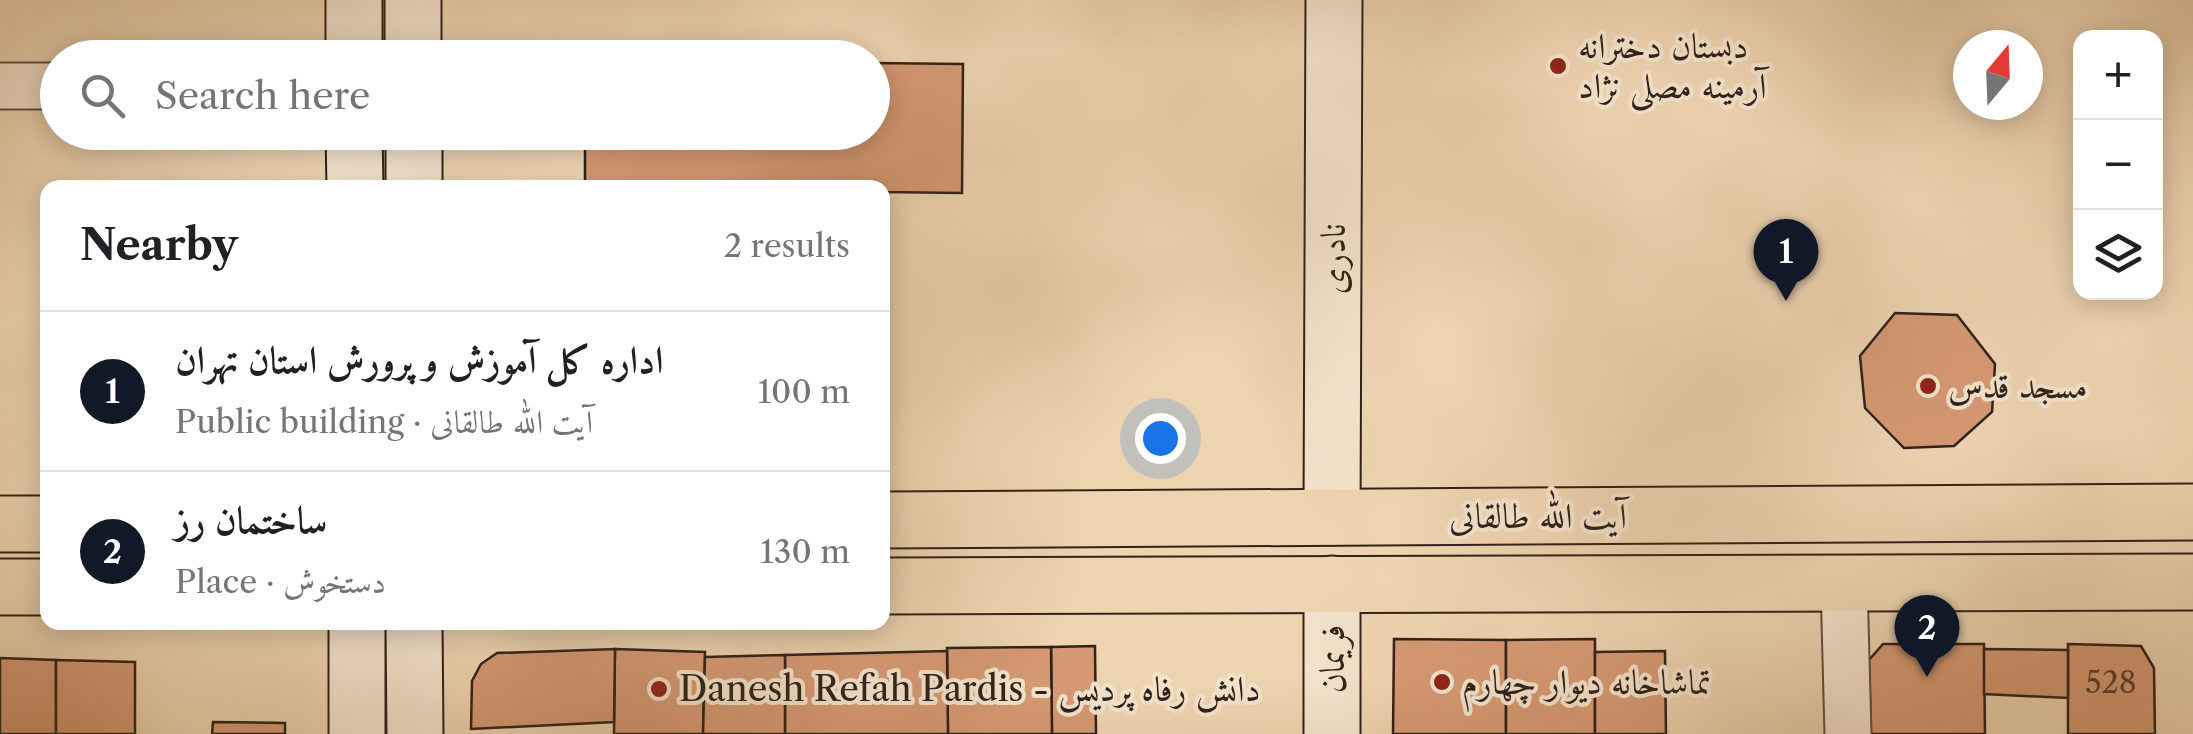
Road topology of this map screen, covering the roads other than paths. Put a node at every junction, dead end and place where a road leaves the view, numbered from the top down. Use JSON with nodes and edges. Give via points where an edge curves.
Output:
{"nodes":[{"id":1,"x":354,"y":0,"type":"edge"},
{"id":2,"x":413,"y":0,"type":"edge"},
{"id":3,"x":1334,"y":0,"type":"edge"},
{"id":4,"x":354,"y":40,"type":"edge"},
{"id":5,"x":414,"y":40,"type":"edge"},
{"id":6,"x":0,"y":86,"type":"edge"},
{"id":7,"x":40,"y":86,"type":"edge"},
{"id":8,"x":354,"y":150,"type":"edge"},
{"id":9,"x":414,"y":150,"type":"edge"},
{"id":10,"x":354,"y":180,"type":"edge"},
{"id":11,"x":414,"y":180,"type":"edge"},
{"id":12,"x":2193,"y":512,"type":"edge"},
{"id":13,"x":1332,"y":517,"type":"junction"},
{"id":14,"x":890,"y":520,"type":"edge"},
{"id":15,"x":0,"y":524,"type":"edge"},
{"id":16,"x":40,"y":524,"type":"edge"},
{"id":17,"x":2193,"y":582,"type":"edge"},
{"id":18,"x":1844,"y":583,"type":"junction"},
{"id":19,"x":1332,"y":584,"type":"junction"},
{"id":20,"x":890,"y":586,"type":"edge"},
{"id":21,"x":0,"y":587,"type":"edge"},
{"id":22,"x":40,"y":587,"type":"edge"},
{"id":23,"x":357,"y":630,"type":"edge"},
{"id":24,"x":414,"y":630,"type":"edge"},
{"id":25,"x":357,"y":734,"type":"edge"},
{"id":26,"x":415,"y":734,"type":"edge"},
{"id":27,"x":1332,"y":734,"type":"edge"},
{"id":28,"x":1848,"y":734,"type":"edge"}],
"edges":[{"from":1,"to":4,"type":"street"},
{"from":2,"to":5,"type":"street"},
{"from":3,"to":13,"type":"street","name":"نادری"},
{"from":6,"to":7,"type":"street"},
{"from":8,"to":10,"type":"street"},
{"from":9,"to":11,"type":"street"},
{"from":12,"to":13,"type":"main road","name":"آیت الله طالقانی"},
{"from":13,"to":14,"type":"main road","name":"آیت الله طالقانی"},
{"from":13,"to":19,"type":"main road"},
{"from":15,"to":16,"type":"main road"},
{"from":17,"to":18,"type":"main road","name":"آیت الله طالقانی"},
{"from":18,"to":19,"type":"main road","name":"آیت الله طالقانی"},
{"from":18,"to":28,"type":"street"},
{"from":19,"to":20,"type":"main road","name":"آیت الله طالقانی"},
{"from":19,"to":27,"type":"street","name":"فریمان"},
{"from":21,"to":22,"type":"main road"},
{"from":23,"to":25,"type":"street"},
{"from":24,"to":26,"type":"street"}]}
